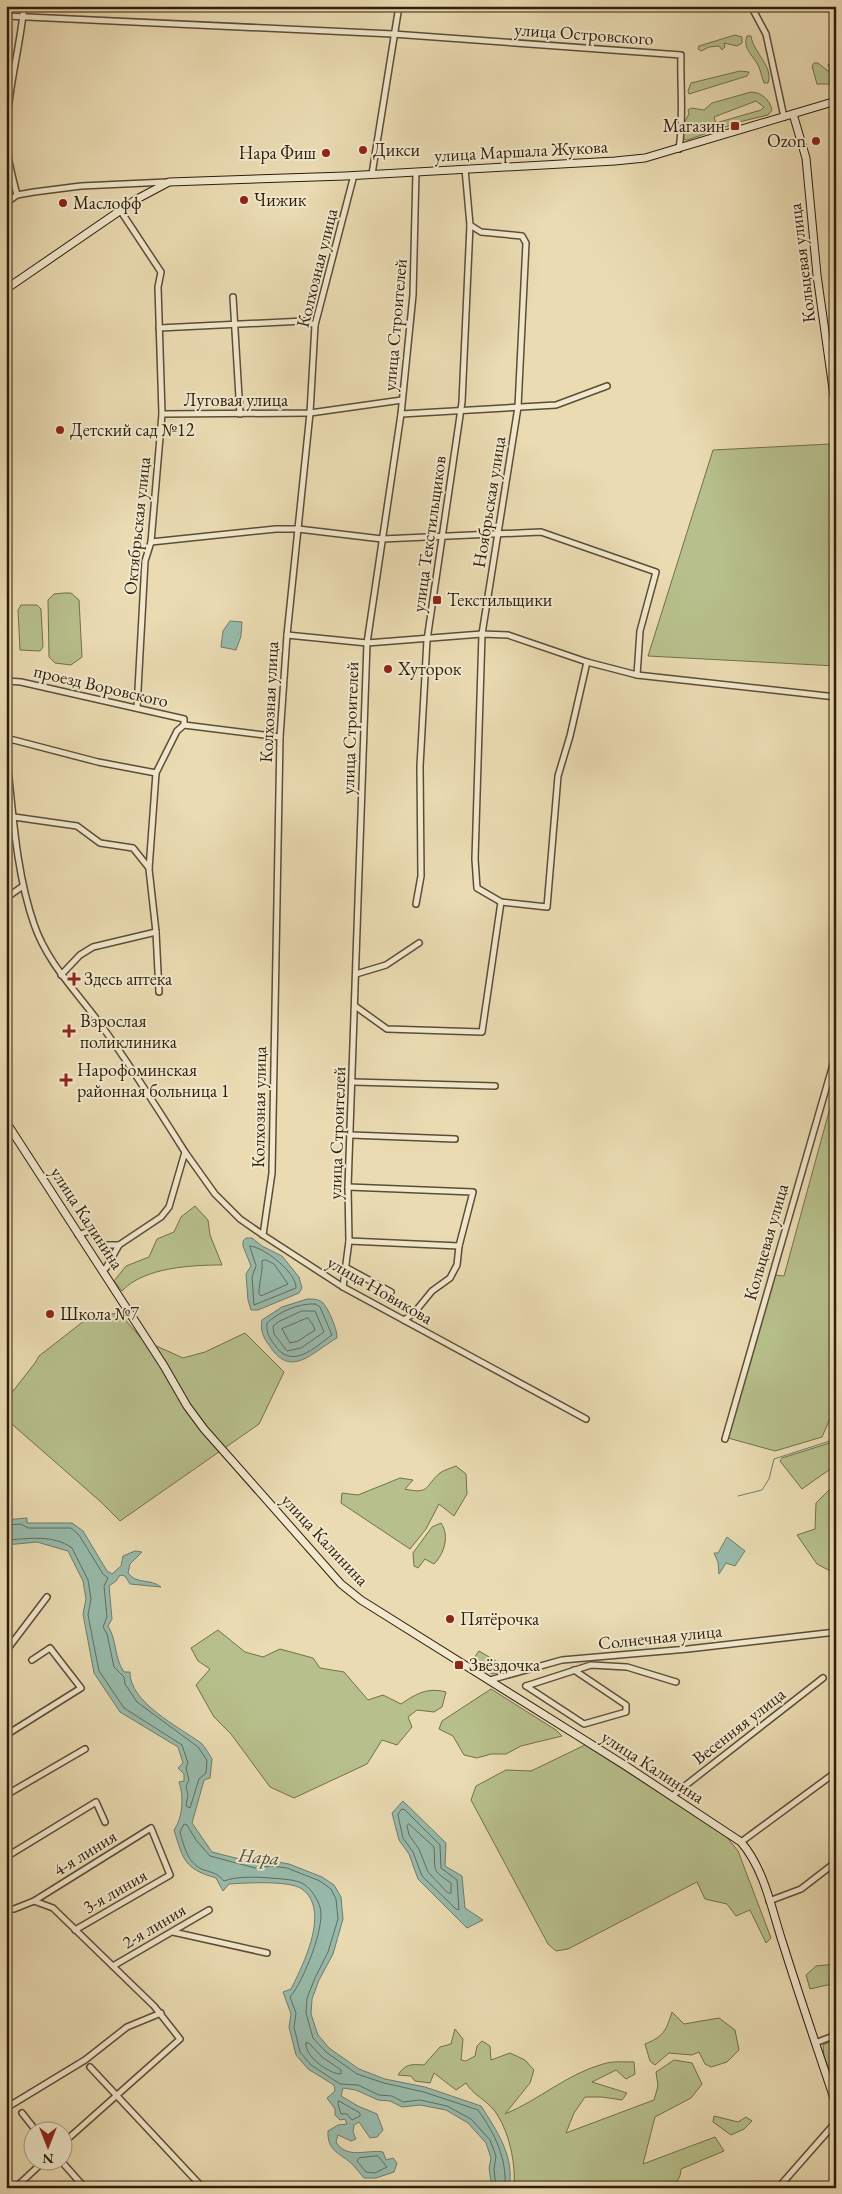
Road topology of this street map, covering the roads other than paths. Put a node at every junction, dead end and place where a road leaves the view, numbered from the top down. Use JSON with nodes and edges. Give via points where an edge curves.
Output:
{"nodes":[{"id":1,"x":24,"y":6,"type":"edge"},
{"id":2,"x":399,"y":6,"type":"edge"},
{"id":3,"x":751,"y":6,"type":"edge"},
{"id":4,"x":6,"y":16,"type":"edge"},
{"id":5,"x":23,"y":17,"type":"junction"},
{"id":6,"x":393,"y":34,"type":"junction"},
{"id":7,"x":8,"y":97,"type":"edge"},
{"id":8,"x":836,"y":101,"type":"edge"},
{"id":9,"x":793,"y":114,"type":"junction"},
{"id":10,"x":784,"y":117,"type":"junction"},
{"id":11,"x":679,"y":149,"type":"junction"},
{"id":12,"x":465,"y":169,"type":"junction"},
{"id":13,"x":416,"y":172,"type":"junction"},
{"id":14,"x":372,"y":174,"type":"junction"},
{"id":15,"x":354,"y":175,"type":"junction"},
{"id":16,"x":169,"y":182,"type":"junction"},
{"id":17,"x":17,"y":195,"type":"junction"},
{"id":18,"x":6,"y":203,"type":"edge"},
{"id":19,"x":120,"y":210,"type":"junction"},
{"id":20,"x":470,"y":225,"type":"junction"},
{"id":21,"x":6,"y":289,"type":"edge"},
{"id":22,"x":233,"y":297,"type":"dead end"},
{"id":23,"x":235,"y":324,"type":"junction"},
{"id":24,"x":315,"y":325,"type":"junction"},
{"id":25,"x":159,"y":328,"type":"junction"},
{"id":26,"x":607,"y":386,"type":"dead end"},
{"id":27,"x":402,"y":400,"type":"junction"},
{"id":28,"x":518,"y":407,"type":"junction"},
{"id":29,"x":461,"y":410,"type":"junction"},
{"id":30,"x":836,"y":410,"type":"edge"},
{"id":31,"x":310,"y":413,"type":"junction"},
{"id":32,"x":162,"y":414,"type":"junction"},
{"id":33,"x":240,"y":414,"type":"junction"},
{"id":34,"x":401,"y":414,"type":"junction"},
{"id":35,"x":298,"y":529,"type":"junction"},
{"id":36,"x":498,"y":535,"type":"junction"},
{"id":37,"x":441,"y":537,"type":"junction"},
{"id":38,"x":382,"y":539,"type":"junction"},
{"id":39,"x":151,"y":542,"type":"junction"},
{"id":40,"x":482,"y":634,"type":"junction"},
{"id":41,"x":287,"y":635,"type":"junction"},
{"id":42,"x":427,"y":640,"type":"junction"},
{"id":43,"x":367,"y":643,"type":"junction"},
{"id":44,"x":587,"y":662,"type":"junction"},
{"id":45,"x":637,"y":675,"type":"junction"},
{"id":46,"x":6,"y":682,"type":"edge"},
{"id":47,"x":836,"y":697,"type":"edge"},
{"id":48,"x":138,"y":708,"type":"junction"},
{"id":49,"x":184,"y":725,"type":"junction"},
{"id":50,"x":280,"y":737,"type":"junction"},
{"id":51,"x":6,"y":738,"type":"edge"},
{"id":52,"x":6,"y":751,"type":"edge"},
{"id":53,"x":156,"y":773,"type":"junction"},
{"id":54,"x":14,"y":817,"type":"junction"},
{"id":55,"x":149,"y":869,"type":"junction"},
{"id":56,"x":23,"y":886,"type":"junction"},
{"id":57,"x":6,"y":898,"type":"edge"},
{"id":58,"x":501,"y":902,"type":"junction"},
{"id":59,"x":416,"y":904,"type":"dead end"},
{"id":60,"x":156,"y":932,"type":"junction"},
{"id":61,"x":419,"y":943,"type":"dead end"},
{"id":62,"x":356,"y":974,"type":"junction"},
{"id":63,"x":61,"y":975,"type":"junction"},
{"id":64,"x":159,"y":992,"type":"dead end"},
{"id":65,"x":355,"y":1006,"type":"junction"},
{"id":66,"x":836,"y":1054,"type":"edge"},
{"id":67,"x":353,"y":1082,"type":"junction"},
{"id":68,"x":495,"y":1086,"type":"dead end"},
{"id":69,"x":6,"y":1122,"type":"edge"},
{"id":70,"x":351,"y":1135,"type":"junction"},
{"id":71,"x":455,"y":1139,"type":"dead end"},
{"id":72,"x":185,"y":1152,"type":"junction"},
{"id":73,"x":348,"y":1187,"type":"junction"},
{"id":74,"x":78,"y":1235,"type":"junction"},
{"id":75,"x":263,"y":1235,"type":"junction"},
{"id":76,"x":349,"y":1241,"type":"junction"},
{"id":77,"x":101,"y":1245,"type":"junction"},
{"id":78,"x":119,"y":1245,"type":"junction"},
{"id":79,"x":459,"y":1246,"type":"junction"},
{"id":80,"x":110,"y":1261,"type":"junction"},
{"id":81,"x":347,"y":1268,"type":"junction"},
{"id":82,"x":102,"y":1270,"type":"junction"},
{"id":83,"x":343,"y":1287,"type":"junction"},
{"id":84,"x":391,"y":1292,"type":"dead end"},
{"id":85,"x":404,"y":1320,"type":"junction"},
{"id":86,"x":586,"y":1419,"type":"dead end"},
{"id":87,"x":725,"y":1440,"type":"dead end"},
{"id":88,"x":47,"y":1597,"type":"dead end"},
{"id":89,"x":836,"y":1632,"type":"edge"},
{"id":90,"x":6,"y":1651,"type":"edge"},
{"id":91,"x":32,"y":1660,"type":"dead end"},
{"id":92,"x":562,"y":1660,"type":"junction"},
{"id":93,"x":572,"y":1670,"type":"junction"},
{"id":94,"x":823,"y":1678,"type":"dead end"},
{"id":95,"x":490,"y":1680,"type":"junction"},
{"id":96,"x":676,"y":1682,"type":"dead end"},
{"id":97,"x":6,"y":1734,"type":"edge"},
{"id":98,"x":85,"y":1749,"type":"dead end"},
{"id":99,"x":836,"y":1772,"type":"edge"},
{"id":100,"x":6,"y":1795,"type":"edge"},
{"id":101,"x":672,"y":1796,"type":"junction"},
{"id":102,"x":106,"y":1822,"type":"dead end"},
{"id":103,"x":151,"y":1828,"type":"joint"},
{"id":104,"x":741,"y":1842,"type":"junction"},
{"id":105,"x":6,"y":1857,"type":"edge"},
{"id":106,"x":836,"y":1862,"type":"edge"},
{"id":107,"x":34,"y":1901,"type":"junction"},
{"id":108,"x":769,"y":1901,"type":"junction"},
{"id":109,"x":6,"y":1909,"type":"edge"},
{"id":110,"x":209,"y":1910,"type":"dead end"},
{"id":111,"x":75,"y":1930,"type":"junction"},
{"id":112,"x":172,"y":1932,"type":"junction"},
{"id":113,"x":267,"y":1953,"type":"dead end"},
{"id":114,"x":114,"y":1966,"type":"junction"},
{"id":115,"x":161,"y":2013,"type":"junction"},
{"id":116,"x":836,"y":2035,"type":"edge"},
{"id":117,"x":815,"y":2043,"type":"junction"},
{"id":118,"x":90,"y":2066,"type":"dead end"},
{"id":119,"x":115,"y":2095,"type":"junction"},
{"id":120,"x":836,"y":2104,"type":"edge"},
{"id":121,"x":6,"y":2108,"type":"edge"},
{"id":122,"x":22,"y":2113,"type":"dead end"},
{"id":123,"x":29,"y":2122,"type":"edge"},
{"id":124,"x":836,"y":2122,"type":"edge"},
{"id":125,"x":72,"y":2135,"type":"edge"},
{"id":126,"x":32,"y":2172,"type":"edge"},
{"id":127,"x":71,"y":2172,"type":"edge"},
{"id":128,"x":15,"y":2188,"type":"edge"},
{"id":129,"x":85,"y":2188,"type":"edge"},
{"id":130,"x":203,"y":2188,"type":"edge"},
{"id":131,"x":778,"y":2188,"type":"edge"}],
"edges":[{"from":1,"to":5,"type":"street"},
{"from":2,"to":6,"type":"street"},
{"from":3,"to":10,"type":"street","via":[[766,34]]},
{"from":4,"to":5,"type":"street","name":"улица Островского"},
{"from":5,"to":6,"type":"street","name":"улица Островского"},
{"from":5,"to":7,"type":"street"},
{"from":6,"to":11,"type":"street","name":"улица Островского","via":[[681,55],[683,124]]},
{"from":6,"to":14,"type":"street"},
{"from":7,"to":17,"type":"street","via":[[8,158]]},
{"from":8,"to":9,"type":"street","name":"улица Маршала Жукова"},
{"from":9,"to":10,"type":"street","name":"улица Маршала Жукова"},
{"from":9,"to":30,"type":"street","name":"Кольцевая улица","via":[[806,158],[817,275]]},
{"from":10,"to":11,"type":"street","name":"улица Маршала Жукова"},
{"from":11,"to":12,"type":"street","name":"улица Маршала Жукова","via":[[645,158],[615,161]]},
{"from":12,"to":13,"type":"street","name":"улица Маршала Жукова"},
{"from":12,"to":20,"type":"street","name":"улица Текстильщиков"},
{"from":13,"to":14,"type":"street","name":"улица Маршала Жукова"},
{"from":13,"to":27,"type":"street","name":"улица Строителей","via":[[413,295]]},
{"from":14,"to":15,"type":"street","name":"улица Маршала Жукова"},
{"from":15,"to":16,"type":"street","name":"улица Маршала Жукова"},
{"from":15,"to":24,"type":"street","name":"Колхозная улица"},
{"from":16,"to":17,"type":"street","name":"улица Маршала Жукова","via":[[81,186]]},
{"from":16,"to":19,"type":"street","name":"улица Маршала Жукова"},
{"from":17,"to":18,"type":"street","name":"улица Маршала Жукова"},
{"from":19,"to":21,"type":"street","name":"улица Маршала Жукова"},
{"from":19,"to":25,"type":"street","name":"Октябрьская улица","via":[[161,272]]},
{"from":20,"to":28,"type":"street","name":"Ноябрьская улица","via":[[481,232],[522,236],[526,243]]},
{"from":20,"to":29,"type":"street","name":"улица Текстильщиков"},
{"from":22,"to":23,"type":"street"},
{"from":23,"to":24,"type":"street","via":[[304,321]]},
{"from":23,"to":25,"type":"street"},
{"from":23,"to":33,"type":"street"},
{"from":24,"to":31,"type":"street","name":"Колхозная улица"},
{"from":25,"to":32,"type":"street","name":"Октябрьская улица"},
{"from":26,"to":28,"type":"street","via":[[556,405]]},
{"from":27,"to":31,"type":"street","name":"Луговая улица"},
{"from":27,"to":34,"type":"street","name":"улица Строителей"},
{"from":28,"to":29,"type":"street"},
{"from":28,"to":36,"type":"street","name":"Ноябрьская улица"},
{"from":29,"to":34,"type":"street"},
{"from":29,"to":37,"type":"street","name":"улица Текстильщиков"},
{"from":31,"to":33,"type":"street","name":"Луговая улица"},
{"from":31,"to":35,"type":"street","name":"Колхозная улица"},
{"from":32,"to":33,"type":"street","name":"Луговая улица"},
{"from":32,"to":39,"type":"street","name":"Октябрьская улица"},
{"from":34,"to":38,"type":"street","name":"улица Строителей"},
{"from":35,"to":38,"type":"street"},
{"from":35,"to":39,"type":"street"},
{"from":35,"to":41,"type":"street","name":"Колхозная улица"},
{"from":36,"to":37,"type":"street"},
{"from":36,"to":40,"type":"street","name":"Ноябрьская улица"},
{"from":36,"to":45,"type":"street","via":[[541,532],[656,572],[640,631]]},
{"from":37,"to":38,"type":"street"},
{"from":37,"to":42,"type":"street","name":"улица Текстильщиков"},
{"from":38,"to":43,"type":"street","name":"улица Строителей"},
{"from":39,"to":48,"type":"street","name":"Октябрьская улица","via":[[145,561]]},
{"from":40,"to":42,"type":"street"},
{"from":40,"to":44,"type":"street","via":[[508,635]]},
{"from":40,"to":58,"type":"street","name":"Ноябрьская улица","via":[[475,858],[477,888]]},
{"from":41,"to":43,"type":"street"},
{"from":41,"to":50,"type":"street","name":"Колхозная улица"},
{"from":42,"to":43,"type":"street"},
{"from":42,"to":59,"type":"street","name":"улица Текстильщиков","via":[[420,766],[421,876]]},
{"from":43,"to":62,"type":"street","name":"улица Строителей"},
{"from":44,"to":45,"type":"street"},
{"from":44,"to":58,"type":"street","via":[[558,776],[547,907]]},
{"from":45,"to":47,"type":"street"},
{"from":46,"to":48,"type":"street","name":"проезд Воровского","via":[[21,682]]},
{"from":48,"to":49,"type":"street","name":"проезд Воровского","via":[[184,719]]},
{"from":49,"to":50,"type":"street"},
{"from":49,"to":53,"type":"street","via":[[177,730]]},
{"from":50,"to":75,"type":"street","name":"Колхозная улица","via":[[272,1173]]},
{"from":51,"to":53,"type":"street"},
{"from":52,"to":54,"type":"street","name":"улица Новикова"},
{"from":53,"to":55,"type":"street"},
{"from":54,"to":55,"type":"street","via":[[77,826],[100,843],[133,848]]},
{"from":54,"to":56,"type":"street","name":"улица Новикова"},
{"from":55,"to":60,"type":"street"},
{"from":56,"to":57,"type":"street"},
{"from":56,"to":63,"type":"street","name":"улица Новикова","via":[[34,925]]},
{"from":58,"to":65,"type":"street","via":[[482,1032],[387,1029]]},
{"from":60,"to":63,"type":"street","via":[[93,947],[80,955]]},
{"from":60,"to":64,"type":"street"},
{"from":61,"to":62,"type":"street","via":[[386,965]]},
{"from":62,"to":65,"type":"street","name":"улица Строителей"},
{"from":63,"to":72,"type":"street","name":"улица Новикова","via":[[101,1024]]},
{"from":65,"to":67,"type":"street","name":"улица Строителей"},
{"from":66,"to":87,"type":"street","name":"Кольцевая улица"},
{"from":67,"to":68,"type":"street"},
{"from":67,"to":70,"type":"street","name":"улица Строителей"},
{"from":69,"to":74,"type":"street","name":"улица Калинина"},
{"from":70,"to":71,"type":"street"},
{"from":70,"to":73,"type":"street","name":"улица Строителей"},
{"from":72,"to":75,"type":"street","name":"улица Новикова","via":[[215,1194]]},
{"from":72,"to":78,"type":"street","via":[[169,1207],[161,1217]]},
{"from":73,"to":76,"type":"street","name":"улица Строителей"},
{"from":73,"to":79,"type":"street","via":[[473,1192]]},
{"from":74,"to":77,"type":"street","via":[[89,1231]]},
{"from":74,"to":82,"type":"street","name":"улица Калинина"},
{"from":75,"to":83,"type":"street","name":"улица Новикова"},
{"from":76,"to":79,"type":"street"},
{"from":76,"to":81,"type":"street","name":"улица Строителей"},
{"from":77,"to":78,"type":"street"},
{"from":77,"to":80,"type":"street"},
{"from":78,"to":80,"type":"street"},
{"from":79,"to":85,"type":"street","via":[[457,1265],[450,1278],[432,1291]]},
{"from":80,"to":82,"type":"street"},
{"from":81,"to":83,"type":"street","name":"улица Строителей"},
{"from":81,"to":84,"type":"street"},
{"from":82,"to":95,"type":"street","name":"улица Калинина","via":[[204,1430],[329,1571],[361,1600]]},
{"from":83,"to":85,"type":"street","name":"улица Новикова"},
{"from":85,"to":86,"type":"street","name":"улица Новикова"},
{"from":88,"to":90,"type":"street"},
{"from":89,"to":92,"type":"street","name":"Солнечная улица"},
{"from":91,"to":97,"type":"street","via":[[50,1648],[81,1688]]},
{"from":92,"to":93,"type":"street"},
{"from":92,"to":95,"type":"street","name":"Солнечная улица"},
{"from":93,"to":93,"type":"street","via":[[626,1705],[626,1712],[584,1724],[526,1686]]},
{"from":93,"to":96,"type":"street","via":[[591,1664],[627,1667]]},
{"from":94,"to":101,"type":"street","name":"Весенняя улица"},
{"from":95,"to":101,"type":"street","name":"улица Калинина"},
{"from":98,"to":100,"type":"street"},
{"from":99,"to":104,"type":"street"},
{"from":101,"to":104,"type":"street","name":"улица Калинина"},
{"from":102,"to":105,"type":"street","via":[[96,1802]]},
{"from":103,"to":107,"type":"street","name":"4-я линия"},
{"from":103,"to":111,"type":"street","name":"3-я линия","via":[[170,1875]]},
{"from":104,"to":108,"type":"street","name":"улица Калинина","via":[[754,1860]]},
{"from":106,"to":108,"type":"street","via":[[801,1889]]},
{"from":107,"to":109,"type":"street","name":"4-я линия"},
{"from":107,"to":111,"type":"street","via":[[53,1908]]},
{"from":108,"to":117,"type":"street","name":"улица Калинина"},
{"from":110,"to":112,"type":"street","name":"2-я линия"},
{"from":111,"to":114,"type":"street"},
{"from":112,"to":113,"type":"street"},
{"from":112,"to":114,"type":"street","name":"2-я линия"},
{"from":114,"to":115,"type":"street"},
{"from":115,"to":119,"type":"street","via":[[180,2039]]},
{"from":115,"to":121,"type":"street","via":[[126,2027],[85,2060]]},
{"from":116,"to":117,"type":"street"},
{"from":117,"to":120,"type":"street","name":"улица Калинина"},
{"from":118,"to":119,"type":"street"},
{"from":119,"to":125,"type":"street"},
{"from":119,"to":130,"type":"street"},
{"from":122,"to":123,"type":"street"},
{"from":124,"to":131,"type":"street"},
{"from":126,"to":128,"type":"street"},
{"from":127,"to":129,"type":"street"}]}
